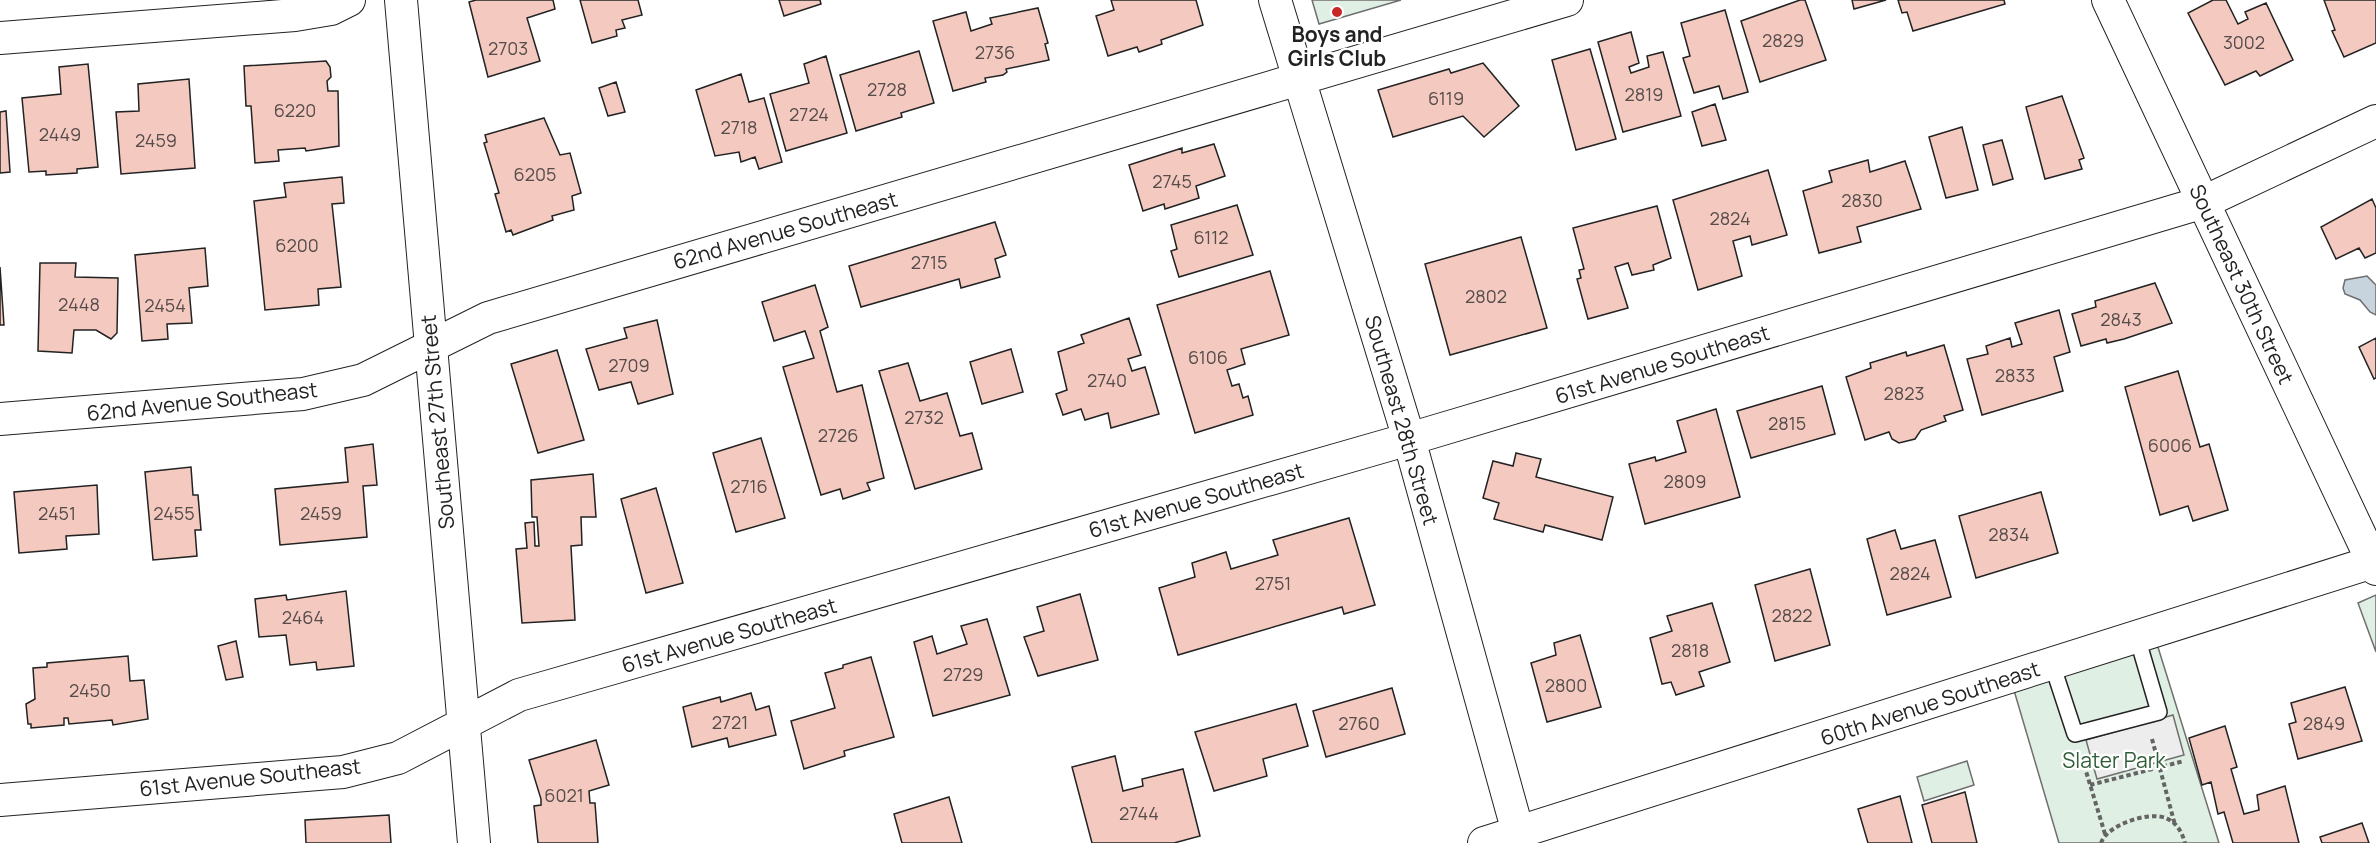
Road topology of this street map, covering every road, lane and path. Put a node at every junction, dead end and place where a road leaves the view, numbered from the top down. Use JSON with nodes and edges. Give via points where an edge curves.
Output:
{"nodes":[{"id":1,"x":349,"y":0,"type":"edge"},
{"id":2,"x":401,"y":0,"type":"edge"},
{"id":3,"x":1275,"y":0,"type":"edge"},
{"id":4,"x":1567,"y":0,"type":"edge"},
{"id":5,"x":2108,"y":0,"type":"edge"},
{"id":6,"x":0,"y":38,"type":"edge"},
{"id":7,"x":1298,"y":79,"type":"junction"},
{"id":8,"x":2376,"y":121,"type":"edge"},
{"id":9,"x":2204,"y":202,"type":"junction"},
{"id":10,"x":431,"y":347,"type":"junction"},
{"id":11,"x":0,"y":419,"type":"edge"},
{"id":12,"x":1409,"y":439,"type":"junction"},
{"id":13,"x":2375,"y":564,"type":"edge"},
{"id":14,"x":2137,"y":637,"type":"junction"},
{"id":15,"x":2052,"y":664,"type":"junction"},
{"id":16,"x":2152,"y":714,"type":"junction"},
{"id":17,"x":464,"y":725,"type":"junction"},
{"id":18,"x":2075,"y":734,"type":"junction"},
{"id":19,"x":2184,"y":760,"type":"dead end"},
{"id":20,"x":2160,"y":767,"type":"junction"},
{"id":21,"x":2090,"y":785,"type":"junction"},
{"id":22,"x":0,"y":800,"type":"edge"},
{"id":23,"x":2175,"y":825,"type":"junction"},
{"id":24,"x":2105,"y":834,"type":"junction"},
{"id":25,"x":1519,"y":838,"type":"edge"},
{"id":26,"x":474,"y":843,"type":"edge"},
{"id":27,"x":1484,"y":843,"type":"edge"},
{"id":28,"x":2101,"y":843,"type":"edge"},
{"id":29,"x":2185,"y":843,"type":"edge"}],
"edges":[{"from":1,"to":6,"type":"street","via":[[332,9],[296,15]]},
{"from":2,"to":10,"type":"street","name":"Southeast 27th Street"},
{"from":3,"to":7,"type":"street","name":"Southeast 28th Street"},
{"from":4,"to":7,"type":"street","name":"62nd Avenue Southeast"},
{"from":5,"to":9,"type":"street","name":"Southeast 30th Street"},
{"from":7,"to":10,"type":"street","name":"62nd Avenue Southeast","via":[[488,318]]},
{"from":7,"to":12,"type":"street","name":"Southeast 28th Street"},
{"from":8,"to":9,"type":"street","name":"61st Avenue Southeast"},
{"from":9,"to":12,"type":"street","name":"61st Avenue Southeast"},
{"from":9,"to":13,"type":"street","name":"Southeast 30th Street"},
{"from":10,"to":11,"type":"street","name":"62nd Avenue Southeast","via":[[363,380],[303,394]]},
{"from":10,"to":17,"type":"street","name":"Southeast 27th Street"},
{"from":12,"to":17,"type":"street","name":"61st Avenue Southeast","via":[[519,695]]},
{"from":12,"to":25,"type":"street","name":"Southeast 28th Street"},
{"from":13,"to":14,"type":"street","name":"60th Avenue Southeast"},
{"from":14,"to":15,"type":"street","name":"60th Avenue Southeast"},
{"from":14,"to":16,"type":"lane"},
{"from":15,"to":18,"type":"lane"},
{"from":15,"to":25,"type":"street","name":"60th Avenue Southeast"},
{"from":16,"to":18,"type":"lane"},
{"from":16,"to":20,"type":"path"},
{"from":17,"to":22,"type":"street","name":"61st Avenue Southeast","via":[[398,758],[343,772]]},
{"from":17,"to":26,"type":"street","name":"Southeast 27th Street"},
{"from":18,"to":21,"type":"path"},
{"from":19,"to":20,"type":"path"},
{"from":20,"to":21,"type":"path"},
{"from":20,"to":23,"type":"path"},
{"from":21,"to":24,"type":"path"},
{"from":23,"to":24,"type":"path","via":[[2160,816],[2120,824]]},
{"from":23,"to":29,"type":"path"},
{"from":24,"to":28,"type":"path"},
{"from":25,"to":27,"type":"street","name":"60th Avenue Southeast"}]}
